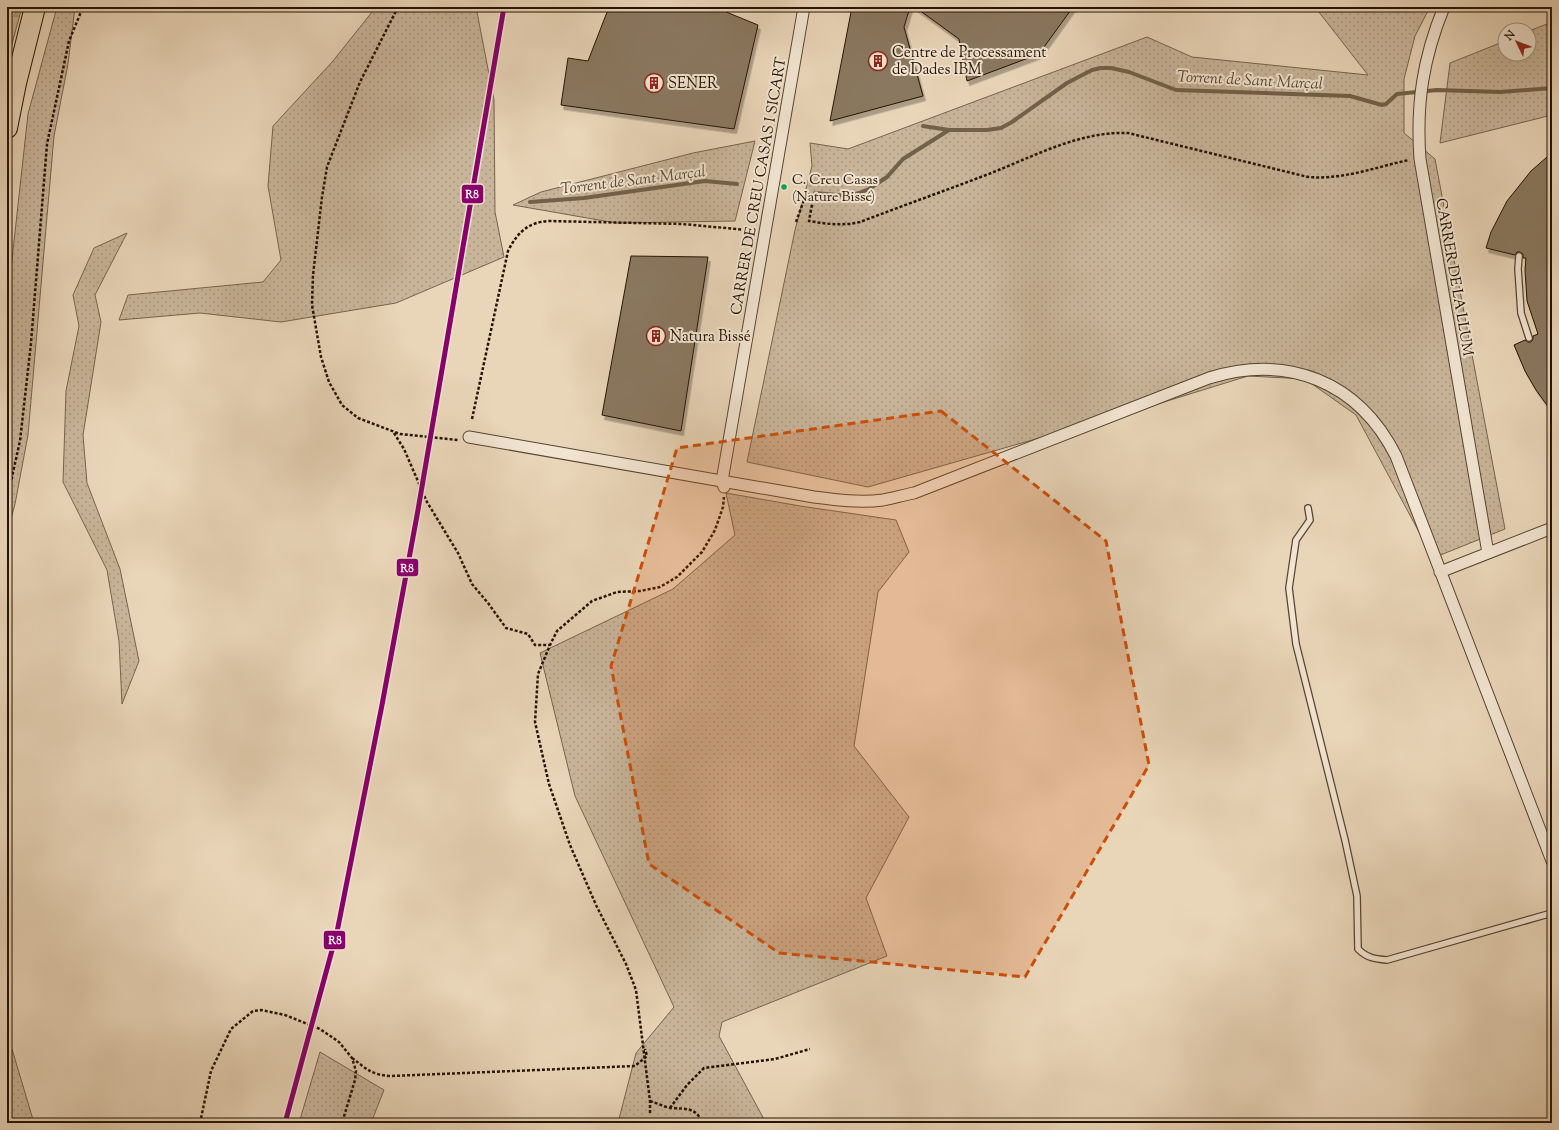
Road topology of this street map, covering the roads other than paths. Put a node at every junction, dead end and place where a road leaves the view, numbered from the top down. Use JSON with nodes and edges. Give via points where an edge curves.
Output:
{"nodes":[{"id":1,"x":36,"y":7,"type":"edge"},
{"id":2,"x":804,"y":7,"type":"edge"},
{"id":3,"x":1444,"y":7,"type":"edge"},
{"id":4,"x":7,"y":128,"type":"edge"},
{"id":5,"x":1519,"y":256,"type":"dead end"},
{"id":6,"x":1529,"y":338,"type":"dead end"},
{"id":7,"x":469,"y":437,"type":"road end"},
{"id":8,"x":724,"y":485,"type":"junction"},
{"id":9,"x":1308,"y":508,"type":"dead end"},
{"id":10,"x":1552,"y":528,"type":"edge"},
{"id":11,"x":1488,"y":553,"type":"junction"},
{"id":12,"x":1440,"y":572,"type":"junction"},
{"id":13,"x":1552,"y":861,"type":"edge"},
{"id":14,"x":1552,"y":913,"type":"edge"}],
"edges":[{"from":1,"to":4,"type":"highway"},
{"from":2,"to":8,"type":"street","name":"CARRER DE CREU CASAS I SICART"},
{"from":3,"to":11,"type":"street","name":"CARRER DE LA LLUM","via":[[1429,46],[1422,82],[1418,132],[1422,173]]},
{"from":5,"to":6,"type":"lane","via":[[1521,313]]},
{"from":7,"to":8,"type":"street"},
{"from":8,"to":12,"type":"street","via":[[837,500],[884,500],[914,493],[1209,378],[1242,370],[1280,370],[1311,378],[1334,388],[1363,409],[1375,422],[1396,456]]},
{"from":9,"to":14,"type":"lane","via":[[1310,520],[1296,540],[1289,588],[1296,644],[1357,896],[1358,949],[1365,956],[1387,960]]},
{"from":10,"to":11,"type":"street"},
{"from":11,"to":12,"type":"street"},
{"from":12,"to":13,"type":"street"}]}
